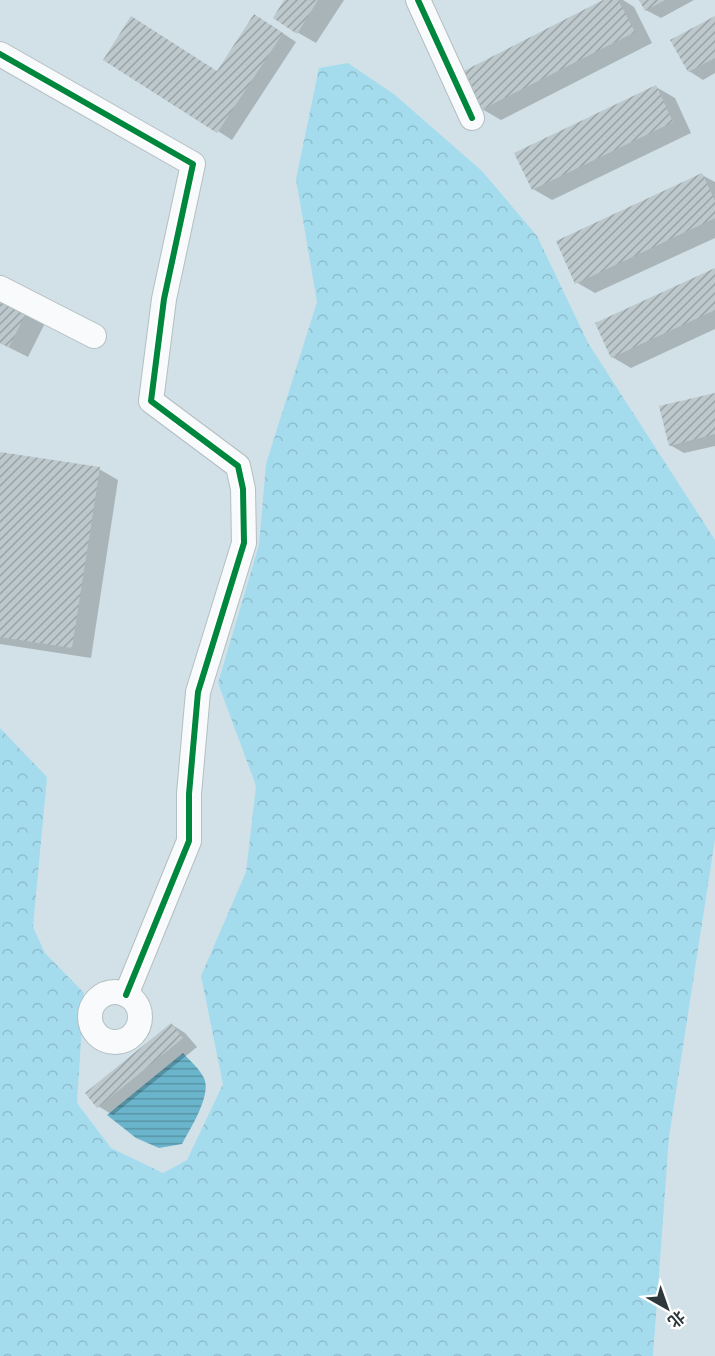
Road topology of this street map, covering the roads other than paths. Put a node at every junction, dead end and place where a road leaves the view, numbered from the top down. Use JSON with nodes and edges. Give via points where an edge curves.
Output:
{"nodes":[{"id":1,"x":418,"y":0,"type":"edge"},
{"id":2,"x":0,"y":54,"type":"edge"},
{"id":3,"x":472,"y":118,"type":"dead end"},
{"id":4,"x":0,"y":288,"type":"edge"},
{"id":5,"x":94,"y":336,"type":"dead end"},
{"id":6,"x":126,"y":995,"type":"dead end"}],
"edges":[{"from":1,"to":3,"type":"street"},
{"from":2,"to":6,"type":"street","via":[[193,164],[164,299],[152,401],[238,466],[243,489],[244,543],[198,692],[189,841]]},
{"from":4,"to":5,"type":"street"}]}
